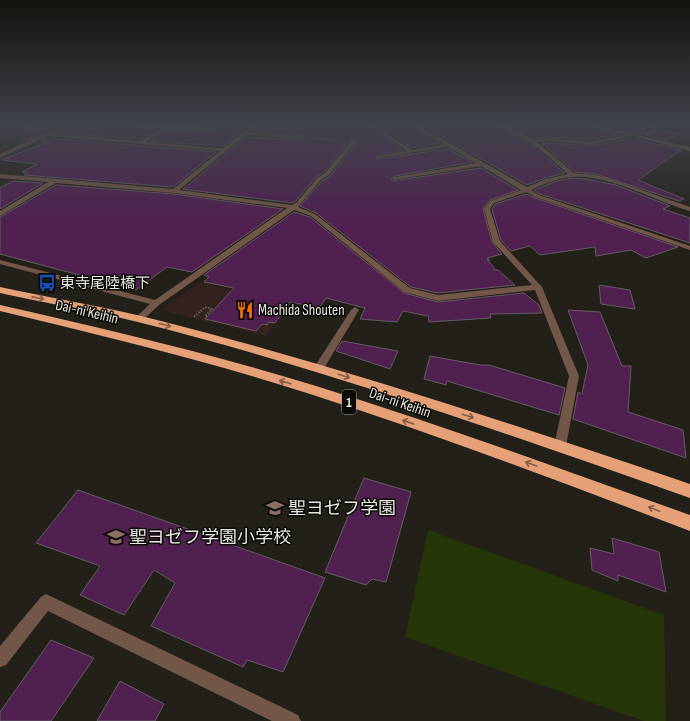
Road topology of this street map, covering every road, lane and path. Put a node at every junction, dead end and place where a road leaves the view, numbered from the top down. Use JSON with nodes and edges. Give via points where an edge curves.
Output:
{"nodes":[{"id":1,"x":213,"y":159,"type":"edge"},
{"id":2,"x":339,"y":159,"type":"edge"},
{"id":3,"x":472,"y":159,"type":"edge"},
{"id":4,"x":555,"y":159,"type":"edge"},
{"id":5,"x":481,"y":164,"type":"junction"},
{"id":6,"x":572,"y":174,"type":"junction"},
{"id":7,"x":0,"y":176,"type":"edge"},
{"id":8,"x":395,"y":179,"type":"dead end"},
{"id":9,"x":54,"y":181,"type":"junction"},
{"id":10,"x":526,"y":190,"type":"junction"},
{"id":11,"x":174,"y":191,"type":"junction"},
{"id":12,"x":292,"y":207,"type":"junction"},
{"id":13,"x":690,"y":209,"type":"edge"},
{"id":14,"x":0,"y":214,"type":"edge"},
{"id":15,"x":690,"y":248,"type":"edge"},
{"id":16,"x":0,"y":262,"type":"edge"},
{"id":17,"x":538,"y":287,"type":"junction"},
{"id":18,"x":0,"y":290,"type":"edge"},
{"id":19,"x":156,"y":303,"type":"junction"},
{"id":20,"x":0,"y":308,"type":"edge"},
{"id":21,"x":355,"y":310,"type":"dead end"},
{"id":22,"x":207,"y":316,"type":"dead end"},
{"id":23,"x":138,"y":318,"type":"junction"},
{"id":24,"x":191,"y":320,"type":"dead end"},
{"id":25,"x":319,"y":368,"type":"junction"},
{"id":26,"x":560,"y":446,"type":"junction"},
{"id":27,"x":690,"y":491,"type":"edge"},
{"id":28,"x":690,"y":523,"type":"edge"},
{"id":29,"x":0,"y":659,"type":"edge"},
{"id":30,"x":292,"y":721,"type":"edge"}],
"edges":[{"from":1,"to":11,"type":"street"},
{"from":2,"to":12,"type":"street","via":[[299,203]]},
{"from":3,"to":5,"type":"street"},
{"from":4,"to":6,"type":"street"},
{"from":5,"to":8,"type":"street"},
{"from":5,"to":10,"type":"street"},
{"from":6,"to":10,"type":"street","via":[[548,180]]},
{"from":6,"to":13,"type":"street","via":[[611,181]]},
{"from":7,"to":9,"type":"street"},
{"from":9,"to":11,"type":"street"},
{"from":9,"to":14,"type":"street"},
{"from":10,"to":15,"type":"street"},
{"from":10,"to":17,"type":"street","via":[[492,202],[487,209],[497,242]]},
{"from":11,"to":12,"type":"street"},
{"from":12,"to":17,"type":"street","via":[[313,215],[407,290],[438,298]]},
{"from":12,"to":19,"type":"street"},
{"from":16,"to":19,"type":"street"},
{"from":17,"to":26,"type":"street","via":[[574,376]]},
{"from":18,"to":23,"type":"highway","name":"Dai-ni Keihin","number":"1","one_way":true},
{"from":19,"to":23,"type":"street"},
{"from":28,"to":20,"type":"highway","name":"Dai-ni Keihin","number":"1","one_way":true,"via":[[502,454],[312,390],[138,340]]},
{"from":21,"to":25,"type":"street"},
{"from":22,"to":24,"type":"path","via":[[212,309],[205,307]]},
{"from":23,"to":25,"type":"highway","name":"Dai-ni Keihin","number":"1","one_way":true},
{"from":25,"to":26,"type":"highway","name":"Dai-ni Keihin","number":"1","one_way":true},
{"from":26,"to":27,"type":"highway","name":"Dai-ni Keihin","number":"1"},
{"from":29,"to":30,"type":"street","via":[[46,602]]}]}
